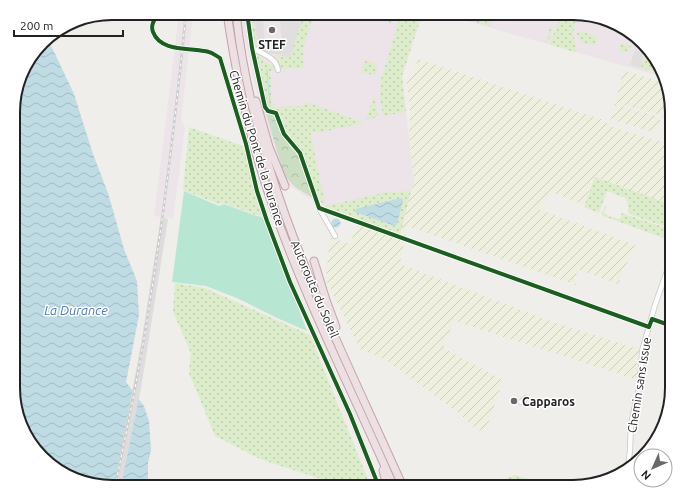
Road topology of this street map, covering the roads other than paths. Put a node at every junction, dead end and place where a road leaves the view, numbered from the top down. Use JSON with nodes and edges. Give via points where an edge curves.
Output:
{"nodes":[{"id":1,"x":155,"y":20,"type":"edge"},
{"id":2,"x":228,"y":20,"type":"edge"},
{"id":3,"x":237,"y":20,"type":"edge"},
{"id":4,"x":249,"y":20,"type":"edge"},
{"id":5,"x":237,"y":23,"type":"junction"},
{"id":6,"x":252,"y":48,"type":"junction"},
{"id":7,"x":278,"y":70,"type":"dead end"},
{"id":8,"x":285,"y":186,"type":"dead end"},
{"id":9,"x":335,"y":236,"type":"dead end"},
{"id":10,"x":314,"y":261,"type":"dead end"},
{"id":11,"x":665,"y":277,"type":"edge"},
{"id":12,"x":352,"y":372,"type":"junction"},
{"id":13,"x":526,"y":398,"type":"dead end"},
{"id":14,"x":521,"y":402,"type":"dead end"},
{"id":15,"x":378,"y":450,"type":"junction"},
{"id":16,"x":629,"y":461,"type":"edge"},
{"id":17,"x":376,"y":480,"type":"edge"},
{"id":18,"x":385,"y":480,"type":"edge"},
{"id":19,"x":391,"y":480,"type":"edge"},
{"id":20,"x":400,"y":480,"type":"edge"}],
"edges":[{"from":1,"to":17,"type":"street","name":"Chemin du Pont de la Durance","via":[[152,26],[155,36],[162,43],[211,52],[220,58],[257,191],[290,282],[350,414]]},
{"from":2,"to":15,"type":"highway","name":"Autoroute du Soleil","via":[[244,104],[269,195],[310,300]]},
{"from":3,"to":5,"type":"highway","name":"Autoroute du Soleil"},
{"from":4,"to":6,"type":"street"},
{"from":5,"to":8,"type":"highway","via":[[269,147]]},
{"from":5,"to":12,"type":"highway","name":"Autoroute du Soleil","via":[[252,104],[278,194],[315,292]]},
{"from":6,"to":7,"type":"street","via":[[274,61]]},
{"from":6,"to":9,"type":"street","via":[[266,110],[276,113],[284,134],[300,153],[320,208]]},
{"from":10,"to":12,"type":"highway"},
{"from":11,"to":16,"type":"street","name":"Chemin sans Issue","via":[[642,352],[640,384],[630,424]]},
{"from":12,"to":20,"type":"highway","name":"Autoroute du Soleil"},
{"from":13,"to":14,"type":"street"},
{"from":15,"to":18,"type":"highway"},
{"from":15,"to":19,"type":"highway","name":"Autoroute du Soleil"}]}
